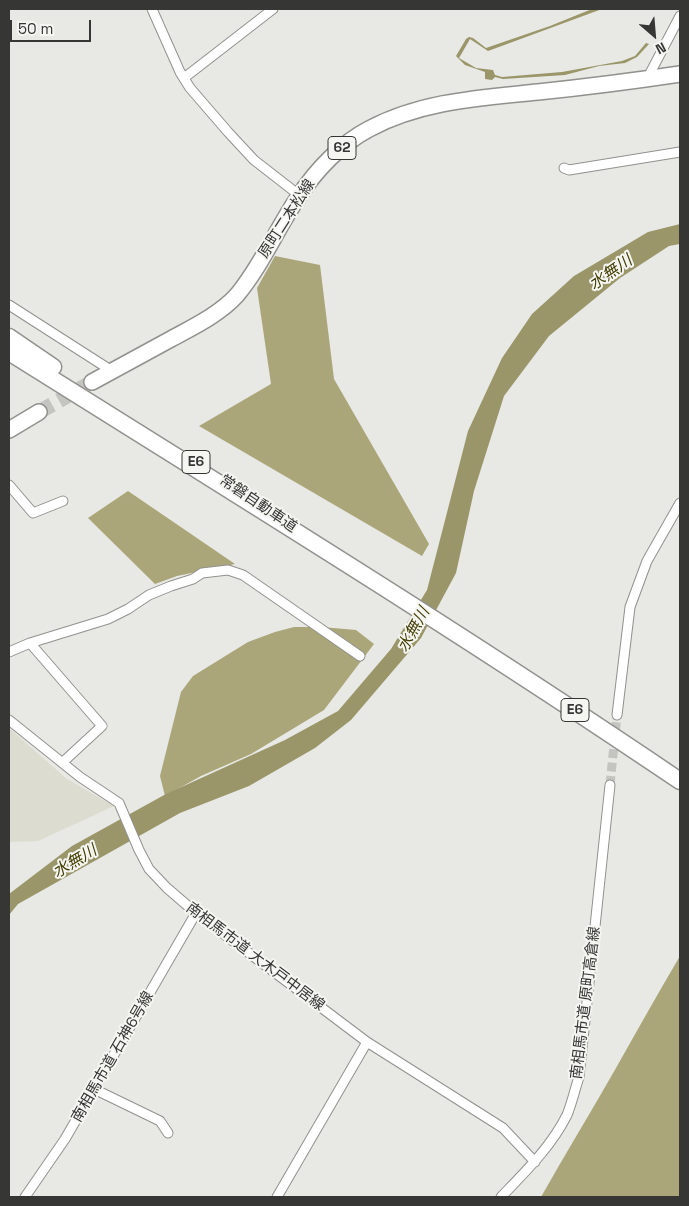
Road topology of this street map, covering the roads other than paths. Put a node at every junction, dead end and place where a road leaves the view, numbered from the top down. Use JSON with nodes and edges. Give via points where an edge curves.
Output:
{"nodes":[{"id":1,"x":152,"y":9,"type":"edge"},
{"id":2,"x":273,"y":9,"type":"edge"},
{"id":3,"x":680,"y":16,"type":"edge"},
{"id":4,"x":680,"y":74,"type":"edge"},
{"id":5,"x":184,"y":78,"type":"junction"},
{"id":6,"x":647,"y":79,"type":"junction"},
{"id":7,"x":680,"y":152,"type":"edge"},
{"id":8,"x":564,"y":168,"type":"dead end"},
{"id":9,"x":299,"y":195,"type":"junction"},
{"id":10,"x":9,"y":306,"type":"edge"},
{"id":11,"x":9,"y":337,"type":"edge"},
{"id":12,"x":9,"y":352,"type":"edge"},
{"id":13,"x":112,"y":371,"type":"junction"},
{"id":14,"x":92,"y":382,"type":"tunnel mouth"},
{"id":15,"x":39,"y":412,"type":"tunnel mouth"},
{"id":16,"x":9,"y":430,"type":"edge"},
{"id":17,"x":9,"y":485,"type":"edge"},
{"id":18,"x":63,"y":501,"type":"dead end"},
{"id":19,"x":680,"y":503,"type":"edge"},
{"id":20,"x":383,"y":587,"type":"junction"},
{"id":21,"x":30,"y":643,"type":"junction"},
{"id":22,"x":9,"y":652,"type":"edge"},
{"id":23,"x":360,"y":656,"type":"dead end"},
{"id":24,"x":617,"y":714,"type":"tunnel mouth"},
{"id":25,"x":9,"y":720,"type":"edge"},
{"id":26,"x":63,"y":762,"type":"junction"},
{"id":27,"x":680,"y":781,"type":"edge"},
{"id":28,"x":610,"y":785,"type":"tunnel mouth"},
{"id":29,"x":196,"y":913,"type":"junction"},
{"id":30,"x":367,"y":1042,"type":"junction"},
{"id":31,"x":94,"y":1089,"type":"junction"},
{"id":32,"x":168,"y":1133,"type":"dead end"},
{"id":33,"x":535,"y":1162,"type":"junction"},
{"id":34,"x":25,"y":1197,"type":"edge"},
{"id":35,"x":277,"y":1197,"type":"edge"},
{"id":36,"x":501,"y":1197,"type":"edge"}],
"edges":[{"from":1,"to":5,"type":"street"},
{"from":2,"to":5,"type":"street"},
{"from":3,"to":6,"type":"street"},
{"from":4,"to":6,"type":"main road","name":"原町二本松線","number":"62"},
{"from":5,"to":9,"type":"street","via":[[254,160]]},
{"from":6,"to":9,"type":"main road","name":"原町二本松線","number":"62","via":[[461,100],[398,115],[368,129],[343,148]]},
{"from":7,"to":8,"type":"street","via":[[570,170]]},
{"from":9,"to":13,"type":"main road","name":"原町二本松線","number":"62","via":[[249,279],[235,296],[198,324]]},
{"from":10,"to":13,"type":"street"},
{"from":11,"to":20,"type":"highway","name":"常磐自動車道","number":"E6"},
{"from":12,"to":20,"type":"highway","name":"常磐自動車道","number":"E6"},
{"from":13,"to":14,"type":"main road","name":"原町二本松線","number":"62"},
{"from":15,"to":16,"type":"main road"},
{"from":17,"to":18,"type":"street","via":[[33,512]]},
{"from":19,"to":24,"type":"street","via":[[647,562],[630,607]]},
{"from":20,"to":27,"type":"highway","name":"常磐自動車道","number":"E6"},
{"from":21,"to":22,"type":"street"},
{"from":21,"to":23,"type":"street","via":[[108,619],[149,595],[202,573],[228,570],[243,575]]},
{"from":21,"to":26,"type":"street","via":[[102,726]]},
{"from":25,"to":26,"type":"street","name":"南相馬市道 大木戸中居線"},
{"from":26,"to":29,"type":"street","name":"南相馬市道 大木戸中居線","via":[[118,803],[149,869]]},
{"from":28,"to":33,"type":"street","name":"南相馬市道 原町高倉線","via":[[579,1077],[567,1114]]},
{"from":29,"to":30,"type":"street","name":"南相馬市道 大木戸中居線"},
{"from":29,"to":31,"type":"street","name":"南相馬市道 石神6号線"},
{"from":30,"to":33,"type":"street","name":"南相馬市道 大木戸中居線","via":[[503,1128]]},
{"from":30,"to":35,"type":"street"},
{"from":31,"to":32,"type":"street","via":[[160,1121]]},
{"from":31,"to":34,"type":"street","name":"南相馬市道 石神6号線"},
{"from":33,"to":36,"type":"street","name":"南相馬市道 原町高倉線"}]}
